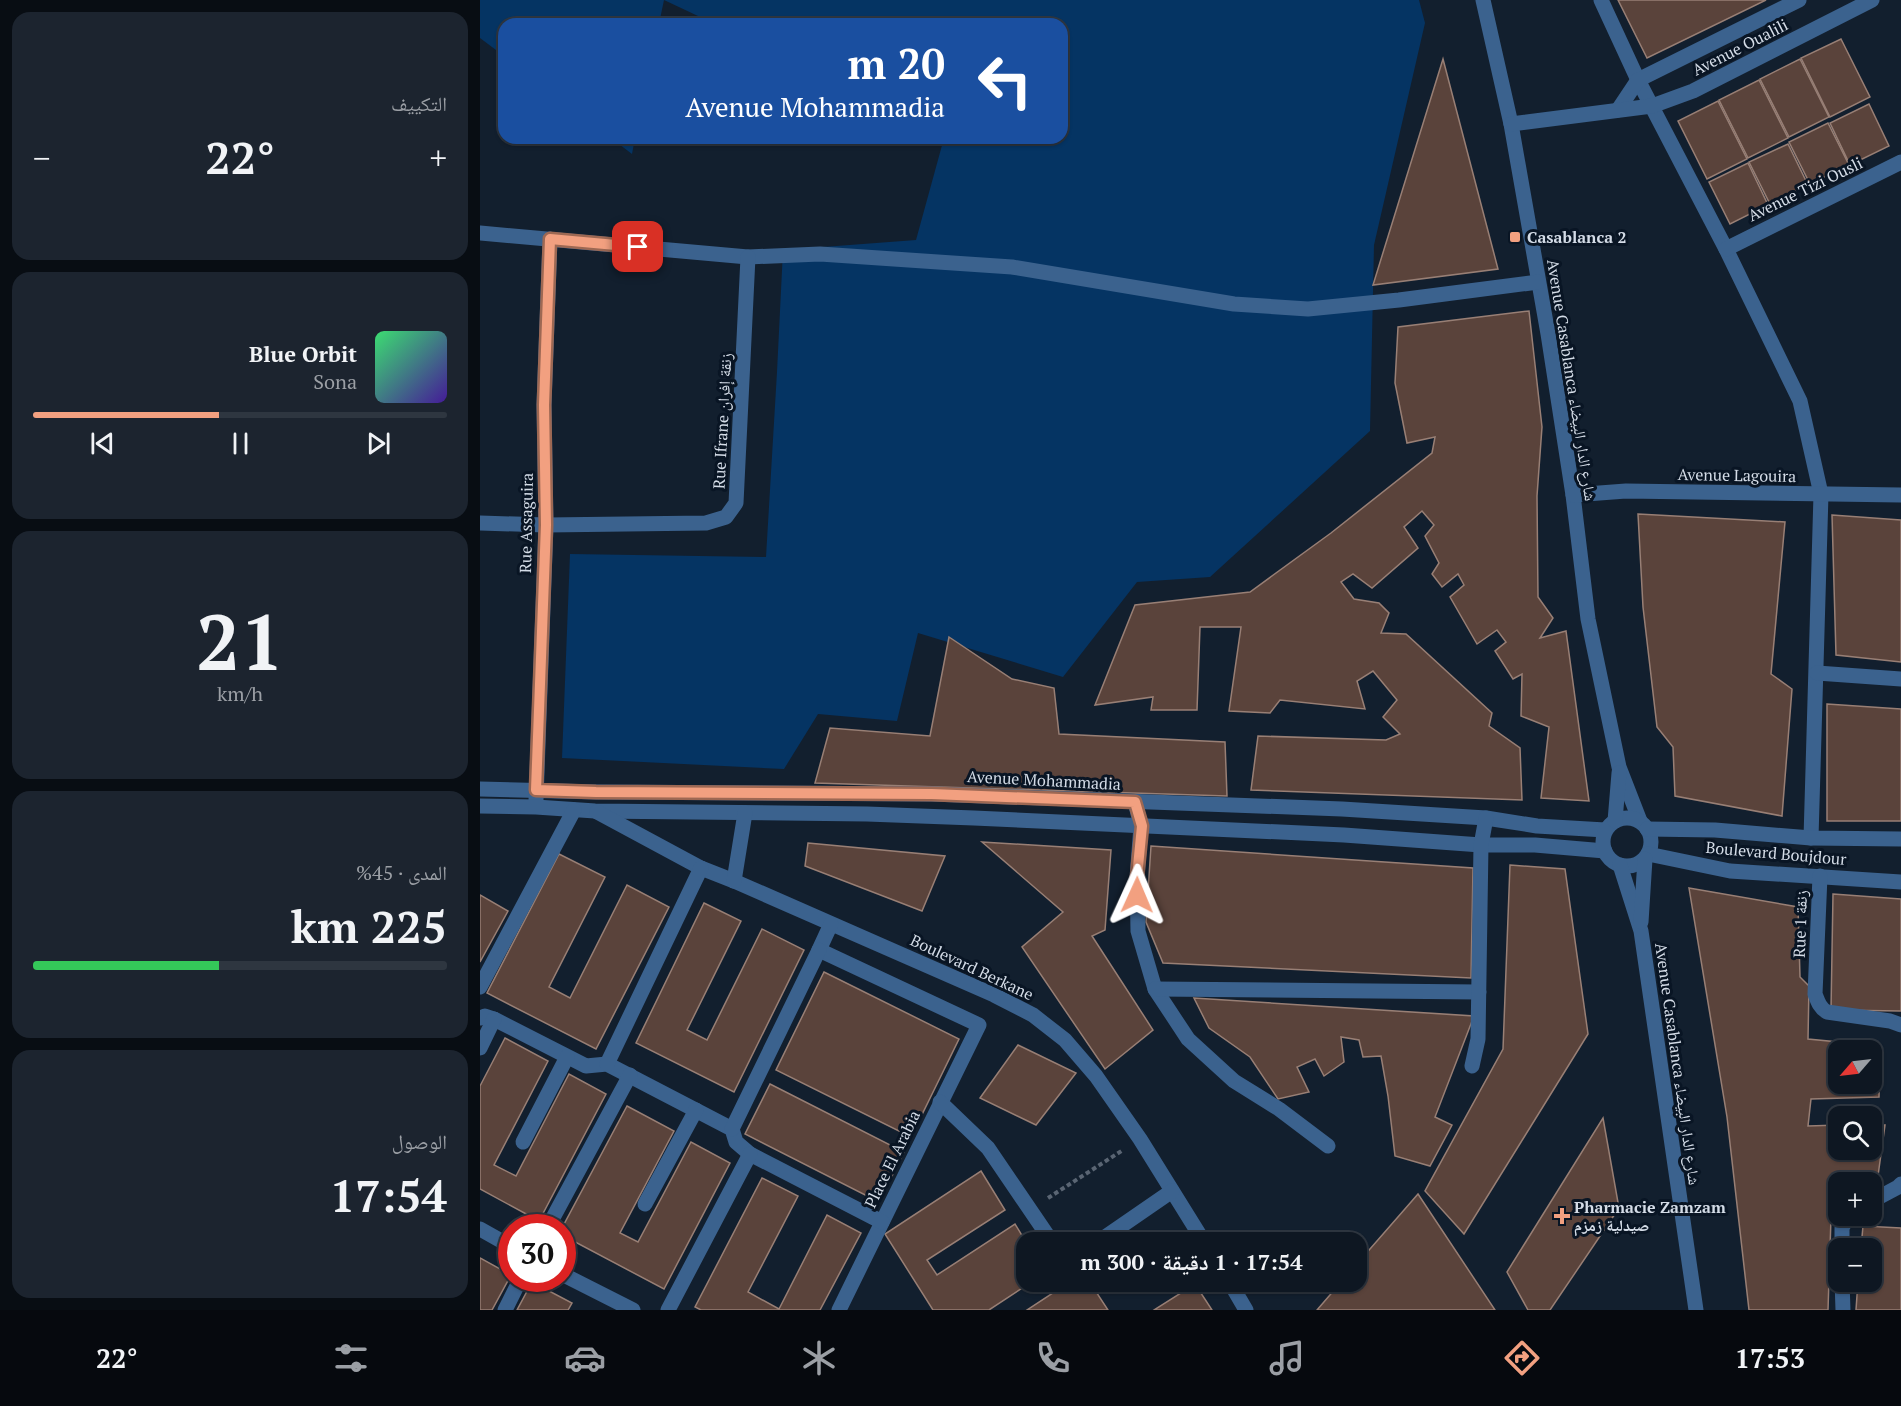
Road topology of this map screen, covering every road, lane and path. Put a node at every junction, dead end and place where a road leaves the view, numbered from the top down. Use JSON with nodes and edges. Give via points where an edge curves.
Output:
{"nodes":[{"id":1,"x":1483,"y":0,"type":"edge"},
{"id":2,"x":1601,"y":0,"type":"edge"},
{"id":3,"x":1798,"y":0,"type":"edge"},
{"id":4,"x":1872,"y":0,"type":"edge"},
{"id":5,"x":1638,"y":81,"type":"junction"},
{"id":6,"x":1652,"y":106,"type":"junction"},
{"id":7,"x":1618,"y":110,"type":"junction"},
{"id":8,"x":1511,"y":124,"type":"junction"},
{"id":9,"x":1901,"y":162,"type":"edge"},
{"id":10,"x":480,"y":232,"type":"edge"},
{"id":11,"x":550,"y":239,"type":"junction"},
{"id":12,"x":1726,"y":249,"type":"junction"},
{"id":13,"x":748,"y":256,"type":"junction"},
{"id":14,"x":1538,"y":282,"type":"junction"},
{"id":15,"x":1821,"y":494,"type":"junction"},
{"id":16,"x":1573,"y":495,"type":"junction"},
{"id":17,"x":1901,"y":495,"type":"edge"},
{"id":18,"x":480,"y":523,"type":"edge"},
{"id":19,"x":546,"y":525,"type":"junction"},
{"id":20,"x":1817,"y":673,"type":"junction"},
{"id":21,"x":1901,"y":679,"type":"edge"},
{"id":22,"x":1619,"y":767,"type":"junction"},
{"id":23,"x":480,"y":789,"type":"edge"},
{"id":24,"x":536,"y":790,"type":"junction"},
{"id":25,"x":596,"y":792,"type":"junction"},
{"id":26,"x":1135,"y":802,"type":"junction"},
{"id":27,"x":480,"y":806,"type":"edge"},
{"id":28,"x":536,"y":807,"type":"junction"},
{"id":29,"x":573,"y":810,"type":"junction"},
{"id":30,"x":595,"y":811,"type":"junction"},
{"id":31,"x":745,"y":813,"type":"junction"},
{"id":32,"x":1486,"y":818,"type":"junction"},
{"id":33,"x":1644,"y":825,"type":"junction"},
{"id":34,"x":1142,"y":826,"type":"junction"},
{"id":35,"x":1610,"y":826,"type":"junction"},
{"id":36,"x":1811,"y":838,"type":"junction"},
{"id":37,"x":1901,"y":839,"type":"edge"},
{"id":38,"x":1481,"y":845,"type":"junction"},
{"id":39,"x":1605,"y":851,"type":"junction"},
{"id":40,"x":1646,"y":856,"type":"junction"},
{"id":41,"x":1620,"y":865,"type":"junction"},
{"id":42,"x":701,"y":868,"type":"junction"},
{"id":43,"x":1820,"y":876,"type":"junction"},
{"id":44,"x":734,"y":881,"type":"junction"},
{"id":45,"x":1901,"y":882,"type":"edge"},
{"id":46,"x":831,"y":924,"type":"junction"},
{"id":47,"x":1641,"y":931,"type":"junction"},
{"id":48,"x":819,"y":950,"type":"junction"},
{"id":49,"x":480,"y":987,"type":"edge"},
{"id":50,"x":1155,"y":989,"type":"junction"},
{"id":51,"x":1479,"y":992,"type":"junction"},
{"id":52,"x":487,"y":1018,"type":"edge"},
{"id":53,"x":1901,"y":1025,"type":"edge"},
{"id":54,"x":480,"y":1048,"type":"edge"},
{"id":55,"x":567,"y":1057,"type":"junction"},
{"id":56,"x":607,"y":1064,"type":"junction"},
{"id":57,"x":1472,"y":1066,"type":"dead end"},
{"id":58,"x":630,"y":1075,"type":"junction"},
{"id":59,"x":940,"y":1102,"type":"junction"},
{"id":60,"x":696,"y":1110,"type":"junction"},
{"id":61,"x":732,"y":1129,"type":"junction"},
{"id":62,"x":1140,"y":1139,"type":"junction"},
{"id":63,"x":523,"y":1142,"type":"dead end"},
{"id":64,"x":1328,"y":1146,"type":"dead end"},
{"id":65,"x":750,"y":1154,"type":"junction"},
{"id":66,"x":1901,"y":1184,"type":"edge"},
{"id":67,"x":1172,"y":1191,"type":"junction"},
{"id":68,"x":1882,"y":1196,"type":"edge"},
{"id":69,"x":645,"y":1204,"type":"dead end"},
{"id":70,"x":1030,"y":1209,"type":"junction"},
{"id":71,"x":555,"y":1214,"type":"edge"},
{"id":72,"x":882,"y":1222,"type":"junction"},
{"id":73,"x":480,"y":1229,"type":"edge"},
{"id":74,"x":1045,"y":1232,"type":"edge"},
{"id":75,"x":1113,"y":1232,"type":"edge"},
{"id":76,"x":1198,"y":1232,"type":"edge"},
{"id":77,"x":498,"y":1239,"type":"edge"},
{"id":78,"x":576,"y":1281,"type":"edge"},
{"id":79,"x":514,"y":1292,"type":"edge"},
{"id":80,"x":1235,"y":1292,"type":"edge"},
{"id":81,"x":1842,"y":1292,"type":"edge"},
{"id":82,"x":504,"y":1310,"type":"edge"},
{"id":83,"x":633,"y":1310,"type":"edge"},
{"id":84,"x":668,"y":1310,"type":"edge"},
{"id":85,"x":839,"y":1310,"type":"edge"},
{"id":86,"x":1246,"y":1310,"type":"edge"},
{"id":87,"x":1696,"y":1310,"type":"edge"},
{"id":88,"x":1843,"y":1310,"type":"edge"}],
"edges":[{"from":1,"to":8,"type":"street","name":"Avenue Casablanca شارع الدار البيضاء"},
{"from":2,"to":5,"type":"street"},
{"from":3,"to":5,"type":"street","name":"Avenue Oualili"},
{"from":4,"to":6,"type":"street","name":"Avenue Oualili","via":[[1693,91]]},
{"from":5,"to":6,"type":"street"},
{"from":5,"to":7,"type":"street","name":"Avenue Oualili"},
{"from":6,"to":7,"type":"street","name":"Avenue Oualili"},
{"from":6,"to":12,"type":"street"},
{"from":7,"to":8,"type":"street","name":"Avenue Oualili"},
{"from":8,"to":14,"type":"street","name":"Avenue Casablanca شارع الدار البيضاء"},
{"from":9,"to":12,"type":"street","name":"Avenue Tizi Ousli"},
{"from":10,"to":11,"type":"street"},
{"from":11,"to":13,"type":"street"},
{"from":11,"to":19,"type":"street","name":"Rue Assaguira","via":[[544,405]]},
{"from":12,"to":15,"type":"street","via":[[1800,401]]},
{"from":13,"to":14,"type":"street","via":[[820,254],[1012,267],[1234,304],[1308,309]]},
{"from":13,"to":19,"type":"street","name":"Rue Ifrane زنقة إفران","via":[[736,503],[726,517],[706,523]]},
{"from":14,"to":16,"type":"street","name":"Avenue Casablanca شارع الدار البيضاء"},
{"from":15,"to":16,"type":"street","name":"Avenue Lagouira","via":[[1626,491]]},
{"from":15,"to":17,"type":"street","name":"Avenue Lagouira"},
{"from":15,"to":20,"type":"street"},
{"from":16,"to":22,"type":"street","name":"Avenue Casablanca شارع الدار البيضاء","via":[[1588,619]]},
{"from":18,"to":19,"type":"street","name":"Rue Ifrane زنقة إفران"},
{"from":19,"to":24,"type":"street","name":"Rue Assaguira"},
{"from":20,"to":21,"type":"street"},
{"from":20,"to":36,"type":"street"},
{"from":22,"to":33,"type":"street","name":"Avenue Casablanca شارع الدار البيضاء"},
{"from":22,"to":35,"type":"street","name":"Avenue Casablanca شارع الدار البيضاء"},
{"from":23,"to":24,"type":"street","name":"Avenue Mohammadia"},
{"from":24,"to":25,"type":"street","name":"Avenue Mohammadia"},
{"from":24,"to":28,"type":"street","name":"Rue Assaguira"},
{"from":25,"to":26,"type":"street","name":"Avenue Mohammadia","via":[[932,794]]},
{"from":25,"to":30,"type":"street"},
{"from":26,"to":32,"type":"street","name":"Avenue Mohammadia"},
{"from":26,"to":34,"type":"street"},
{"from":27,"to":28,"type":"street"},
{"from":28,"to":29,"type":"street"},
{"from":29,"to":30,"type":"street"},
{"from":29,"to":49,"type":"street"},
{"from":30,"to":31,"type":"street"},
{"from":30,"to":42,"type":"street","name":"Boulevard Berkane"},
{"from":31,"to":34,"type":"street"},
{"from":31,"to":44,"type":"street"},
{"from":32,"to":35,"type":"street","name":"Avenue Mohammadia","via":[[1537,826]]},
{"from":32,"to":38,"type":"street"},
{"from":33,"to":35,"type":"street","via":[[1628,818]]},
{"from":33,"to":36,"type":"street","name":"Boulevard Boujdour"},
{"from":33,"to":40,"type":"street","via":[[1651,841]]},
{"from":34,"to":38,"type":"street"},
{"from":34,"to":50,"type":"street","via":[[1137,877],[1138,931]]},
{"from":35,"to":39,"type":"street","via":[[1603,837]]},
{"from":36,"to":37,"type":"street","name":"Boulevard Boujdour"},
{"from":38,"to":39,"type":"street"},
{"from":38,"to":51,"type":"street"},
{"from":39,"to":41,"type":"street"},
{"from":40,"to":41,"type":"street","via":[[1633,865]]},
{"from":40,"to":43,"type":"street","name":"Boulevard Boujdour","via":[[1730,871]]},
{"from":40,"to":47,"type":"street","name":"Avenue Casablanca شارع الدار البيضاء"},
{"from":41,"to":47,"type":"street","name":"Avenue Casablanca شارع الدار البيضاء"},
{"from":42,"to":44,"type":"street","name":"Boulevard Berkane"},
{"from":42,"to":56,"type":"street"},
{"from":43,"to":45,"type":"street","name":"Boulevard Boujdour"},
{"from":43,"to":53,"type":"street","name":"Rue 1 زنقة","via":[[1815,994],[1818,1003],[1827,1012]]},
{"from":44,"to":46,"type":"street","name":"Boulevard Berkane"},
{"from":46,"to":48,"type":"street"},
{"from":46,"to":62,"type":"street","name":"Boulevard Berkane","via":[[1033,1015],[1065,1040]]},
{"from":47,"to":87,"type":"street","name":"Avenue Casablanca شارع الدار البيضاء"},
{"from":48,"to":59,"type":"street","name":"Place El Arabia","via":[[979,1025]]},
{"from":48,"to":61,"type":"street"},
{"from":50,"to":51,"type":"street"},
{"from":50,"to":64,"type":"street","via":[[1188,1039],[1234,1081],[1280,1109]]},
{"from":51,"to":57,"type":"street","via":[[1478,1039]]},
{"from":52,"to":54,"type":"street"},
{"from":52,"to":55,"type":"street"},
{"from":55,"to":56,"type":"street","via":[[586,1066]]},
{"from":55,"to":63,"type":"street"},
{"from":56,"to":58,"type":"street"},
{"from":58,"to":60,"type":"street"},
{"from":58,"to":71,"type":"street"},
{"from":59,"to":70,"type":"street","via":[[987,1148]]},
{"from":59,"to":72,"type":"street","name":"Place El Arabia"},
{"from":60,"to":61,"type":"street"},
{"from":60,"to":69,"type":"street"},
{"from":61,"to":65,"type":"street","via":[[736,1142]]},
{"from":62,"to":67,"type":"street","name":"Boulevard Berkane"},
{"from":62,"to":70,"type":"path"},
{"from":65,"to":72,"type":"street"},
{"from":65,"to":84,"type":"street"},
{"from":66,"to":68,"type":"street"},
{"from":67,"to":75,"type":"street"},
{"from":67,"to":76,"type":"street","name":"Boulevard Berkane"},
{"from":70,"to":74,"type":"street"},
{"from":72,"to":85,"type":"street","name":"Place El Arabia"},
{"from":73,"to":77,"type":"street"},
{"from":78,"to":83,"type":"street"},
{"from":79,"to":82,"type":"street"},
{"from":80,"to":86,"type":"street"},
{"from":81,"to":88,"type":"street"}]}
